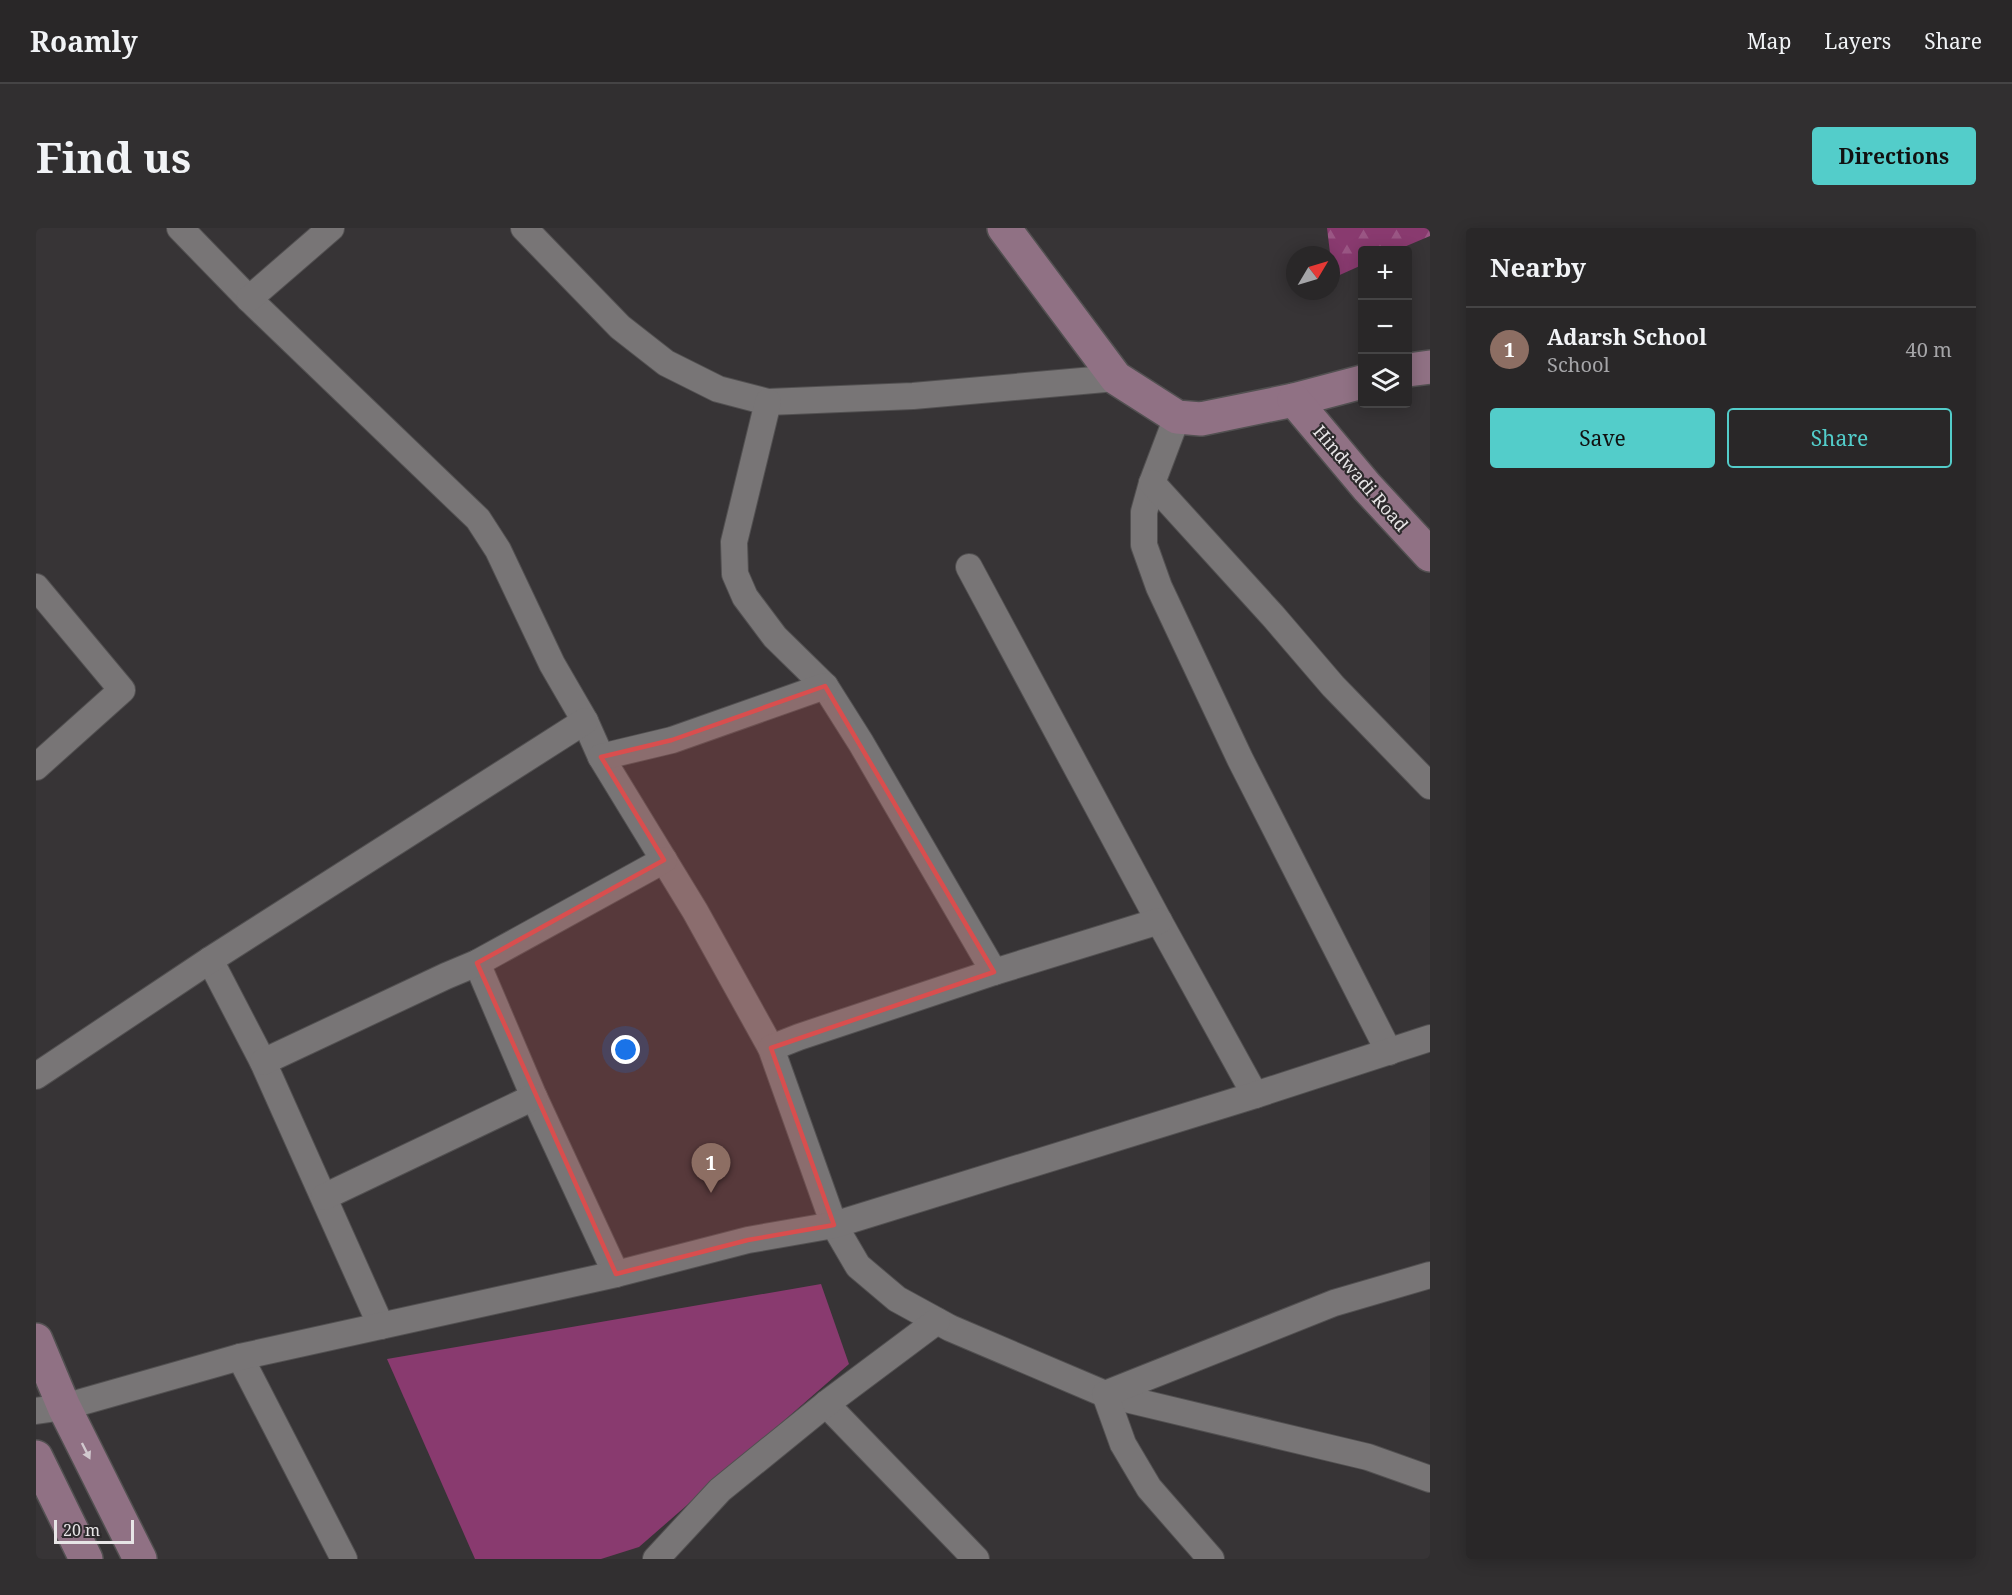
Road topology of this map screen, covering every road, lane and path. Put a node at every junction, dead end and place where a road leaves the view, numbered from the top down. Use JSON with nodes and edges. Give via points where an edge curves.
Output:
{"nodes":[{"id":1,"x":180,"y":228,"type":"edge"},
{"id":2,"x":331,"y":228,"type":"edge"},
{"id":3,"x":524,"y":228,"type":"edge"},
{"id":4,"x":1004,"y":228,"type":"edge"},
{"id":5,"x":249,"y":299,"type":"junction"},
{"id":6,"x":1430,"y":367,"type":"edge"},
{"id":7,"x":1412,"y":369,"type":"edge"},
{"id":8,"x":1116,"y":378,"type":"junction"},
{"id":9,"x":1358,"y":383,"type":"edge"},
{"id":10,"x":1294,"y":400,"type":"junction"},
{"id":11,"x":768,"y":402,"type":"junction"},
{"id":12,"x":1177,"y":417,"type":"junction"},
{"id":13,"x":1152,"y":483,"type":"junction"},
{"id":14,"x":1430,"y":555,"type":"edge"},
{"id":15,"x":969,"y":567,"type":"dead end"},
{"id":16,"x":36,"y":586,"type":"edge"},
{"id":17,"x":825,"y":686,"type":"junction"},
{"id":18,"x":585,"y":721,"type":"junction"},
{"id":19,"x":600,"y":757,"type":"junction"},
{"id":20,"x":36,"y":767,"type":"edge"},
{"id":21,"x":1430,"y":786,"type":"edge"},
{"id":22,"x":664,"y":860,"type":"junction"},
{"id":23,"x":1159,"y":921,"type":"junction"},
{"id":24,"x":210,"y":960,"type":"junction"},
{"id":25,"x":477,"y":963,"type":"junction"},
{"id":26,"x":994,"y":972,"type":"junction"},
{"id":27,"x":1430,"y":1038,"type":"edge"},
{"id":28,"x":771,"y":1048,"type":"junction"},
{"id":29,"x":1389,"y":1052,"type":"junction"},
{"id":30,"x":263,"y":1062,"type":"junction"},
{"id":31,"x":36,"y":1076,"type":"edge"},
{"id":32,"x":1255,"y":1095,"type":"junction"},
{"id":33,"x":534,"y":1097,"type":"junction"},
{"id":34,"x":324,"y":1197,"type":"junction"},
{"id":35,"x":834,"y":1225,"type":"junction"},
{"id":36,"x":616,"y":1274,"type":"junction"},
{"id":37,"x":1430,"y":1275,"type":"edge"},
{"id":38,"x":937,"y":1321,"type":"junction"},
{"id":39,"x":381,"y":1326,"type":"junction"},
{"id":40,"x":36,"y":1340,"type":"edge"},
{"id":41,"x":240,"y":1358,"type":"junction"},
{"id":42,"x":1105,"y":1394,"type":"junction"},
{"id":43,"x":826,"y":1404,"type":"junction"},
{"id":44,"x":50,"y":1409,"type":"edge"},
{"id":45,"x":36,"y":1457,"type":"edge"},
{"id":46,"x":1430,"y":1479,"type":"edge"},
{"id":47,"x":86,"y":1559,"type":"edge"},
{"id":48,"x":140,"y":1559,"type":"edge"},
{"id":49,"x":344,"y":1559,"type":"edge"},
{"id":50,"x":656,"y":1559,"type":"edge"},
{"id":51,"x":976,"y":1559,"type":"edge"},
{"id":52,"x":1211,"y":1559,"type":"edge"}],
"edges":[{"from":1,"to":5,"type":"street"},
{"from":2,"to":5,"type":"street"},
{"from":3,"to":11,"type":"street","via":[[620,327],[666,363],[718,389]]},
{"from":4,"to":8,"type":"street"},
{"from":5,"to":18,"type":"street","via":[[478,519],[498,550],[552,664]]},
{"from":6,"to":7,"type":"street"},
{"from":8,"to":11,"type":"street","via":[[913,396]]},
{"from":8,"to":12,"type":"street"},
{"from":9,"to":10,"type":"street"},
{"from":10,"to":12,"type":"street","via":[[1201,419]]},
{"from":10,"to":14,"type":"street","name":"Hindwadi Road"},
{"from":11,"to":17,"type":"street","via":[[734,542],[735,574],[745,597],[775,637]]},
{"from":12,"to":13,"type":"street"},
{"from":13,"to":21,"type":"street","via":[[1333,686]]},
{"from":13,"to":29,"type":"street","via":[[1144,512],[1143,545],[1159,587],[1240,759]]},
{"from":15,"to":23,"type":"street"},
{"from":16,"to":20,"type":"street","via":[[122,690]]},
{"from":17,"to":19,"type":"street","via":[[672,740]]},
{"from":17,"to":26,"type":"street"},
{"from":18,"to":19,"type":"street"},
{"from":18,"to":24,"type":"street"},
{"from":19,"to":22,"type":"street"},
{"from":22,"to":25,"type":"street"},
{"from":22,"to":28,"type":"street"},
{"from":23,"to":26,"type":"street"},
{"from":23,"to":32,"type":"street"},
{"from":24,"to":30,"type":"street"},
{"from":24,"to":31,"type":"street"},
{"from":25,"to":30,"type":"street"},
{"from":25,"to":33,"type":"street"},
{"from":26,"to":28,"type":"street"},
{"from":27,"to":29,"type":"street"},
{"from":28,"to":35,"type":"street"},
{"from":29,"to":32,"type":"street"},
{"from":30,"to":34,"type":"street"},
{"from":32,"to":35,"type":"street"},
{"from":33,"to":34,"type":"street"},
{"from":33,"to":36,"type":"street"},
{"from":34,"to":39,"type":"street"},
{"from":35,"to":36,"type":"street","via":[[748,1240]]},
{"from":35,"to":38,"type":"street","via":[[858,1266],[897,1299]]},
{"from":36,"to":39,"type":"street"},
{"from":37,"to":42,"type":"street","via":[[1334,1303]]},
{"from":38,"to":42,"type":"street"},
{"from":38,"to":43,"type":"street"},
{"from":39,"to":41,"type":"street"},
{"from":40,"to":44,"type":"street"},
{"from":41,"to":44,"type":"street"},
{"from":41,"to":49,"type":"street"},
{"from":42,"to":46,"type":"street","via":[[1368,1457]]},
{"from":42,"to":52,"type":"street","via":[[1123,1444],[1149,1488]]},
{"from":43,"to":50,"type":"street","via":[[720,1490]]},
{"from":43,"to":51,"type":"street"},
{"from":44,"to":48,"type":"street","one_way":true},
{"from":45,"to":47,"type":"street"}]}
